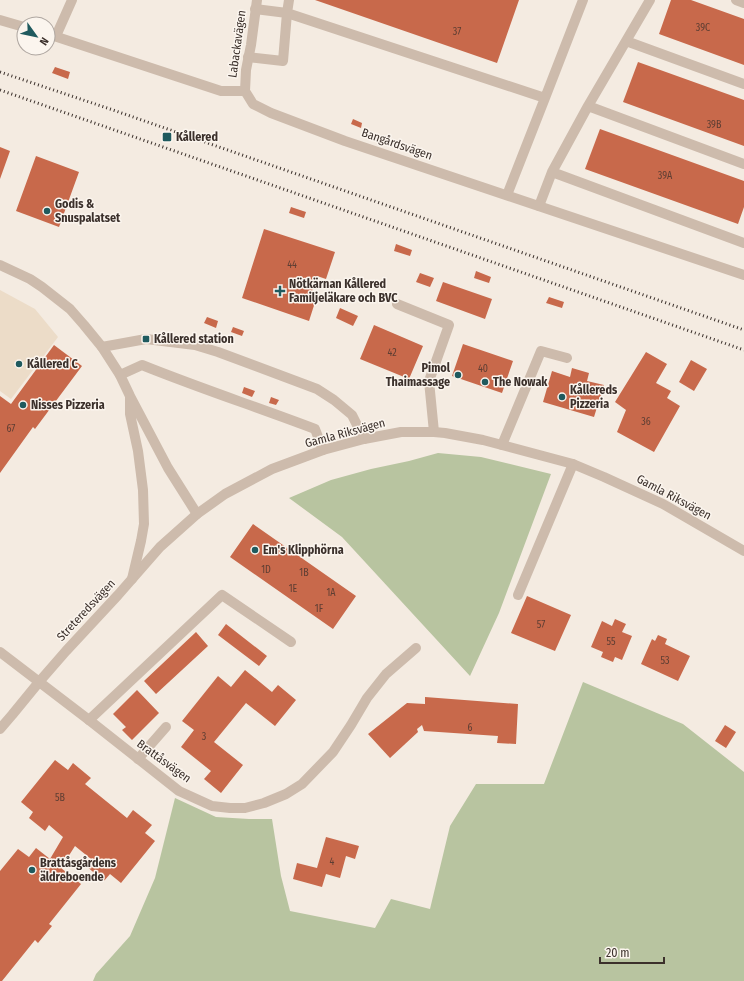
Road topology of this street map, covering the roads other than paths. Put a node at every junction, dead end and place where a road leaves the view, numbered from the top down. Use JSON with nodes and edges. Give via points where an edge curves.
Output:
{"nodes":[{"id":1,"x":72,"y":0,"type":"edge"},
{"id":2,"x":290,"y":0,"type":"edge"},
{"id":3,"x":583,"y":0,"type":"edge"},
{"id":4,"x":650,"y":0,"type":"edge"},
{"id":5,"x":736,"y":0,"type":"edge"},
{"id":6,"x":744,"y":3,"type":"edge"},
{"id":7,"x":256,"y":5,"type":"edge"},
{"id":8,"x":287,"y":13,"type":"junction"},
{"id":9,"x":0,"y":20,"type":"edge"},
{"id":10,"x":16,"y":25,"type":"edge"},
{"id":11,"x":56,"y":28,"type":"edge"},
{"id":12,"x":56,"y":36,"type":"edge"},
{"id":13,"x":626,"y":41,"type":"junction"},
{"id":14,"x":248,"y":57,"type":"junction"},
{"id":15,"x":744,"y":84,"type":"edge"},
{"id":16,"x":245,"y":91,"type":"junction"},
{"id":17,"x":545,"y":98,"type":"junction"},
{"id":18,"x":588,"y":106,"type":"junction"},
{"id":19,"x":744,"y":164,"type":"edge"},
{"id":20,"x":552,"y":172,"type":"junction"},
{"id":21,"x":507,"y":195,"type":"junction"},
{"id":22,"x":540,"y":206,"type":"junction"},
{"id":23,"x":744,"y":243,"type":"edge"},
{"id":24,"x":0,"y":265,"type":"edge"},
{"id":25,"x":743,"y":273,"type":"edge"},
{"id":26,"x":397,"y":304,"type":"dead end"},
{"id":27,"x":102,"y":347,"type":"junction"},
{"id":28,"x":567,"y":358,"type":"dead end"},
{"id":29,"x":120,"y":375,"type":"junction"},
{"id":30,"x":130,"y":396,"type":"junction"},
{"id":31,"x":434,"y":432,"type":"junction"},
{"id":32,"x":364,"y":439,"type":"junction"},
{"id":33,"x":502,"y":445,"type":"junction"},
{"id":34,"x":323,"y":450,"type":"junction"},
{"id":35,"x":573,"y":464,"type":"junction"},
{"id":36,"x":197,"y":514,"type":"junction"},
{"id":37,"x":744,"y":551,"type":"edge"},
{"id":38,"x":132,"y":579,"type":"junction"},
{"id":39,"x":518,"y":595,"type":"dead end"},
{"id":40,"x":291,"y":642,"type":"dead end"},
{"id":41,"x":416,"y":648,"type":"dead end"},
{"id":42,"x":0,"y":652,"type":"edge"},
{"id":43,"x":39,"y":682,"type":"junction"},
{"id":44,"x":89,"y":720,"type":"junction"},
{"id":45,"x":166,"y":727,"type":"dead end"},
{"id":46,"x":0,"y":729,"type":"edge"},
{"id":47,"x":138,"y":759,"type":"junction"}],
"edges":[{"from":1,"to":11,"type":"street"},
{"from":2,"to":8,"type":"street"},
{"from":3,"to":17,"type":"street"},
{"from":4,"to":13,"type":"street"},
{"from":5,"to":6,"type":"street"},
{"from":7,"to":8,"type":"street"},
{"from":7,"to":14,"type":"street","name":"Labackavägen"},
{"from":8,"to":14,"type":"street","via":[[283,61]]},
{"from":8,"to":17,"type":"street"},
{"from":9,"to":10,"type":"street"},
{"from":12,"to":16,"type":"street","via":[[221,91]]},
{"from":13,"to":15,"type":"street"},
{"from":13,"to":18,"type":"street"},
{"from":14,"to":16,"type":"street","name":"Labackavägen"},
{"from":16,"to":21,"type":"street","name":"Bangårdsvägen","via":[[253,104],[271,113],[345,141]]},
{"from":17,"to":21,"type":"street"},
{"from":18,"to":19,"type":"street"},
{"from":18,"to":20,"type":"street"},
{"from":20,"to":22,"type":"street"},
{"from":20,"to":23,"type":"street"},
{"from":21,"to":22,"type":"street","name":"Bangårdsvägen"},
{"from":22,"to":25,"type":"street","name":"Bangårdsvägen"},
{"from":24,"to":27,"type":"street","via":[[30,279],[70,309]]},
{"from":26,"to":31,"type":"street","via":[[450,325],[429,381]]},
{"from":27,"to":29,"type":"street"},
{"from":27,"to":32,"type":"street","via":[[146,339],[195,345],[218,352],[317,389],[352,415]]},
{"from":28,"to":33,"type":"street","via":[[541,351]]},
{"from":29,"to":30,"type":"street"},
{"from":29,"to":34,"type":"street","via":[[142,365],[290,419],[315,429]]},
{"from":30,"to":36,"type":"street","via":[[168,468]]},
{"from":30,"to":38,"type":"street","via":[[130,414],[143,490],[144,524]]},
{"from":31,"to":32,"type":"street","name":"Gamla Riksvägen","via":[[401,432]]},
{"from":31,"to":33,"type":"street","name":"Gamla Riksvägen"},
{"from":32,"to":34,"type":"street","name":"Gamla Riksvägen"},
{"from":33,"to":35,"type":"street","name":"Gamla Riksvägen"},
{"from":34,"to":36,"type":"street","name":"Gamla Riksvägen","via":[[272,469],[225,494]]},
{"from":35,"to":37,"type":"street","name":"Gamla Riksvägen","via":[[663,504]]},
{"from":35,"to":39,"type":"street"},
{"from":36,"to":38,"type":"street","name":"Streteredsvägen","via":[[160,548]]},
{"from":38,"to":43,"type":"street","name":"Streteredsvägen"},
{"from":40,"to":44,"type":"street","via":[[222,595]]},
{"from":41,"to":47,"type":"street","name":"Brattåsvägen","via":[[386,674],[367,698],[333,752],[315,771],[302,784],[264,803],[245,808],[212,806],[179,790]]},
{"from":42,"to":43,"type":"street","name":"Brattåsvägen"},
{"from":43,"to":44,"type":"street","name":"Brattåsvägen"},
{"from":43,"to":46,"type":"street","name":"Streteredsvägen"},
{"from":44,"to":47,"type":"street","name":"Brattåsvägen"},
{"from":45,"to":47,"type":"street"}]}
